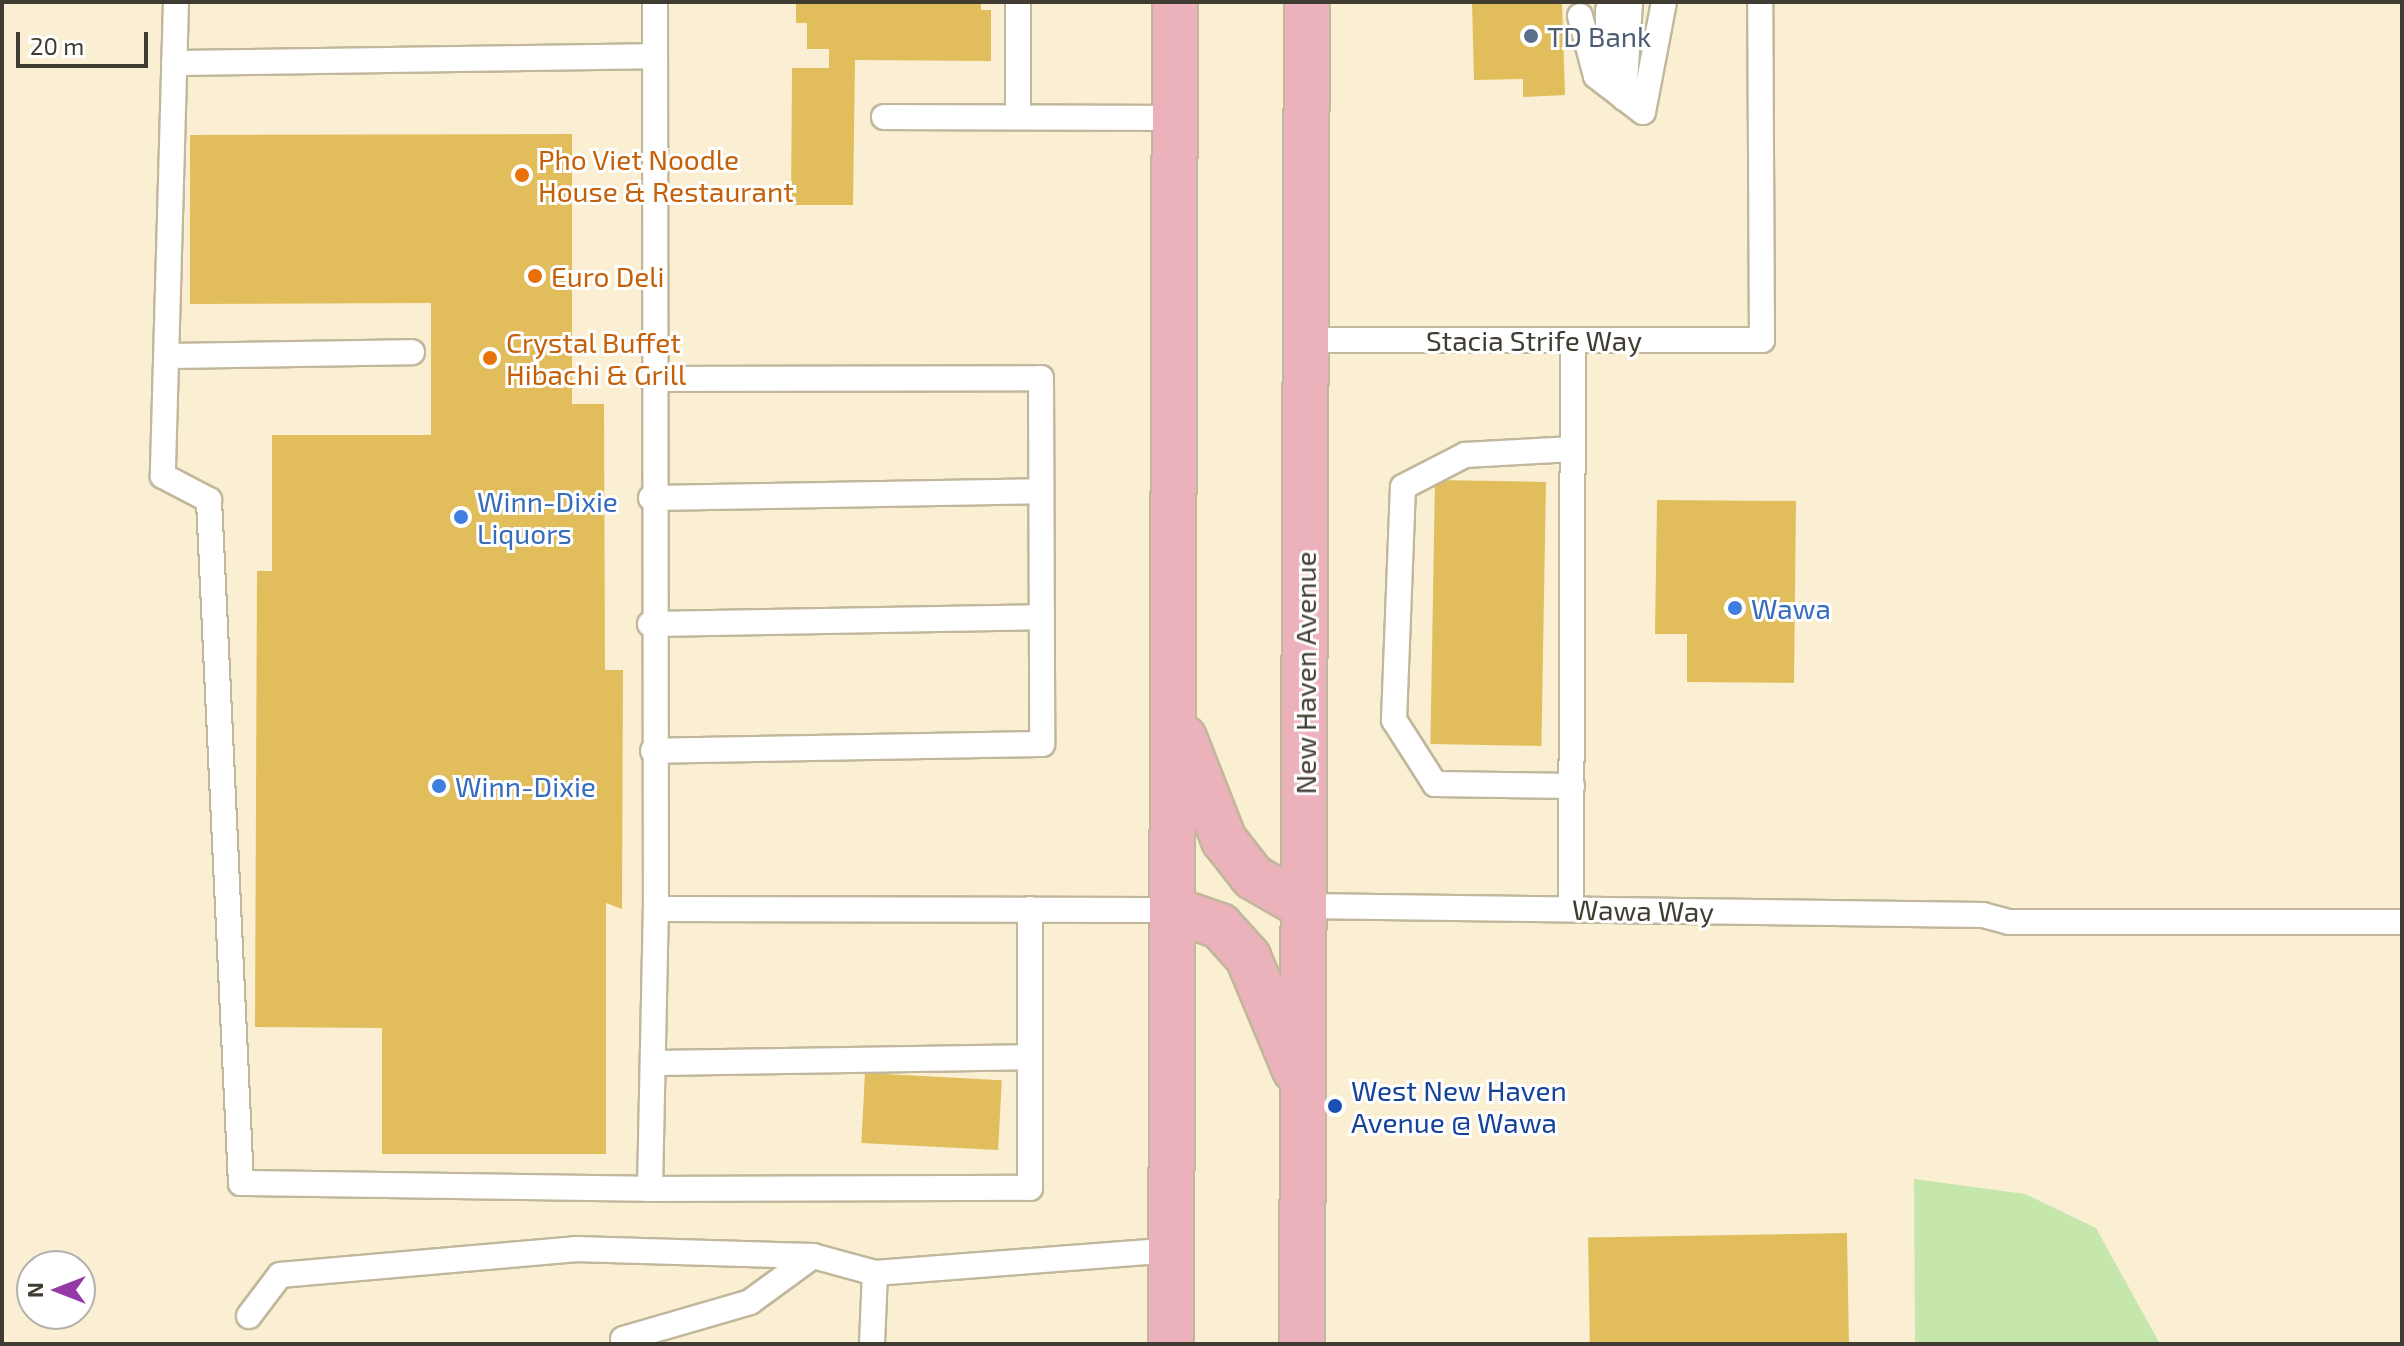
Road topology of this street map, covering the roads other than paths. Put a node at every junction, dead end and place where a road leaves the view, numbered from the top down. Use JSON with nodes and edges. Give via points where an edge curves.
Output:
{"nodes":[{"id":1,"x":176,"y":2,"type":"edge"},
{"id":2,"x":655,"y":2,"type":"edge"},
{"id":3,"x":1018,"y":2,"type":"edge"},
{"id":4,"x":1175,"y":2,"type":"edge"},
{"id":5,"x":1307,"y":2,"type":"edge"},
{"id":6,"x":1664,"y":2,"type":"edge"},
{"id":7,"x":1760,"y":2,"type":"edge"},
{"id":8,"x":1619,"y":6,"type":"edge"},
{"id":9,"x":1580,"y":16,"type":"dead end"},
{"id":10,"x":655,"y":56,"type":"junction"},
{"id":11,"x":174,"y":63,"type":"junction"},
{"id":12,"x":1625,"y":98,"type":"junction"},
{"id":13,"x":884,"y":117,"type":"dead end"},
{"id":14,"x":1018,"y":117,"type":"junction"},
{"id":15,"x":1175,"y":118,"type":"junction"},
{"id":16,"x":1306,"y":340,"type":"junction"},
{"id":17,"x":1573,"y":340,"type":"junction"},
{"id":18,"x":412,"y":352,"type":"dead end"},
{"id":19,"x":167,"y":356,"type":"junction"},
{"id":20,"x":652,"y":379,"type":"junction"},
{"id":21,"x":1573,"y":449,"type":"junction"},
{"id":22,"x":1041,"y":491,"type":"junction"},
{"id":23,"x":651,"y":498,"type":"junction"},
{"id":24,"x":1042,"y":617,"type":"junction"},
{"id":25,"x":650,"y":624,"type":"junction"},
{"id":26,"x":1174,"y":713,"type":"junction"},
{"id":27,"x":653,"y":751,"type":"junction"},
{"id":28,"x":1572,"y":786,"type":"junction"},
{"id":29,"x":1303,"y":906,"type":"junction"},
{"id":30,"x":656,"y":909,"type":"junction"},
{"id":31,"x":1030,"y":909,"type":"junction"},
{"id":32,"x":1571,"y":909,"type":"junction"},
{"id":33,"x":1174,"y":910,"type":"junction"},
{"id":34,"x":2402,"y":922,"type":"edge"},
{"id":35,"x":1030,"y":1057,"type":"junction"},
{"id":36,"x":653,"y":1063,"type":"junction"},
{"id":37,"x":1303,"y":1091,"type":"junction"},
{"id":38,"x":650,"y":1189,"type":"junction"},
{"id":39,"x":1172,"y":1250,"type":"junction"},
{"id":40,"x":813,"y":1256,"type":"junction"},
{"id":41,"x":875,"y":1273,"type":"junction"},
{"id":42,"x":249,"y":1316,"type":"dead end"},
{"id":43,"x":623,"y":1339,"type":"dead end"},
{"id":44,"x":872,"y":1344,"type":"edge"},
{"id":45,"x":1171,"y":1344,"type":"edge"},
{"id":46,"x":1302,"y":1344,"type":"edge"}],
"edges":[{"from":1,"to":11,"type":"lane"},
{"from":2,"to":10,"type":"lane"},
{"from":3,"to":14,"type":"lane"},
{"from":4,"to":15,"type":"main road"},
{"from":5,"to":16,"type":"main road","name":"New Haven Avenue"},
{"from":6,"to":12,"type":"lane"},
{"from":7,"to":17,"type":"lane","name":"Stacia Strife Way","via":[[1762,340]]},
{"from":8,"to":12,"type":"lane"},
{"from":9,"to":12,"type":"lane","via":[[1596,76]]},
{"from":10,"to":11,"type":"lane"},
{"from":10,"to":20,"type":"lane"},
{"from":11,"to":19,"type":"lane"},
{"from":13,"to":14,"type":"lane"},
{"from":14,"to":15,"type":"lane"},
{"from":15,"to":26,"type":"main road"},
{"from":16,"to":17,"type":"lane","name":"Stacia Strife Way"},
{"from":16,"to":29,"type":"main road","name":"New Haven Avenue"},
{"from":17,"to":21,"type":"lane"},
{"from":18,"to":19,"type":"lane"},
{"from":19,"to":38,"type":"lane","via":[[163,476],[209,500],[241,1183]]},
{"from":20,"to":22,"type":"lane","via":[[1041,378]]},
{"from":20,"to":23,"type":"lane"},
{"from":21,"to":28,"type":"lane"},
{"from":21,"to":28,"type":"lane","via":[[1465,455],[1403,487],[1394,720],[1435,784]]},
{"from":22,"to":23,"type":"lane"},
{"from":22,"to":24,"type":"lane"},
{"from":23,"to":25,"type":"lane"},
{"from":24,"to":25,"type":"lane"},
{"from":24,"to":27,"type":"lane","via":[[1042,744]]},
{"from":25,"to":27,"type":"lane"},
{"from":26,"to":29,"type":"main road","via":[[1224,840],[1253,877]]},
{"from":26,"to":33,"type":"main road"},
{"from":27,"to":30,"type":"lane"},
{"from":28,"to":32,"type":"lane"},
{"from":29,"to":32,"type":"lane","name":"Wawa Way"},
{"from":29,"to":37,"type":"main road","name":"New Haven Avenue"},
{"from":30,"to":31,"type":"lane"},
{"from":30,"to":36,"type":"lane"},
{"from":31,"to":33,"type":"lane"},
{"from":31,"to":35,"type":"lane"},
{"from":32,"to":34,"type":"lane","name":"Wawa Way","via":[[1983,915],[2009,922]]},
{"from":33,"to":37,"type":"main road","via":[[1220,926],[1248,957]]},
{"from":33,"to":39,"type":"main road"},
{"from":35,"to":36,"type":"lane"},
{"from":35,"to":38,"type":"lane","via":[[1030,1188]]},
{"from":36,"to":38,"type":"lane"},
{"from":37,"to":46,"type":"main road","name":"New Haven Avenue"},
{"from":39,"to":41,"type":"lane"},
{"from":39,"to":45,"type":"main road"},
{"from":40,"to":41,"type":"lane"},
{"from":40,"to":42,"type":"lane","via":[[575,1249],[280,1275]]},
{"from":40,"to":43,"type":"lane","via":[[750,1302]]},
{"from":41,"to":44,"type":"lane"}]}
